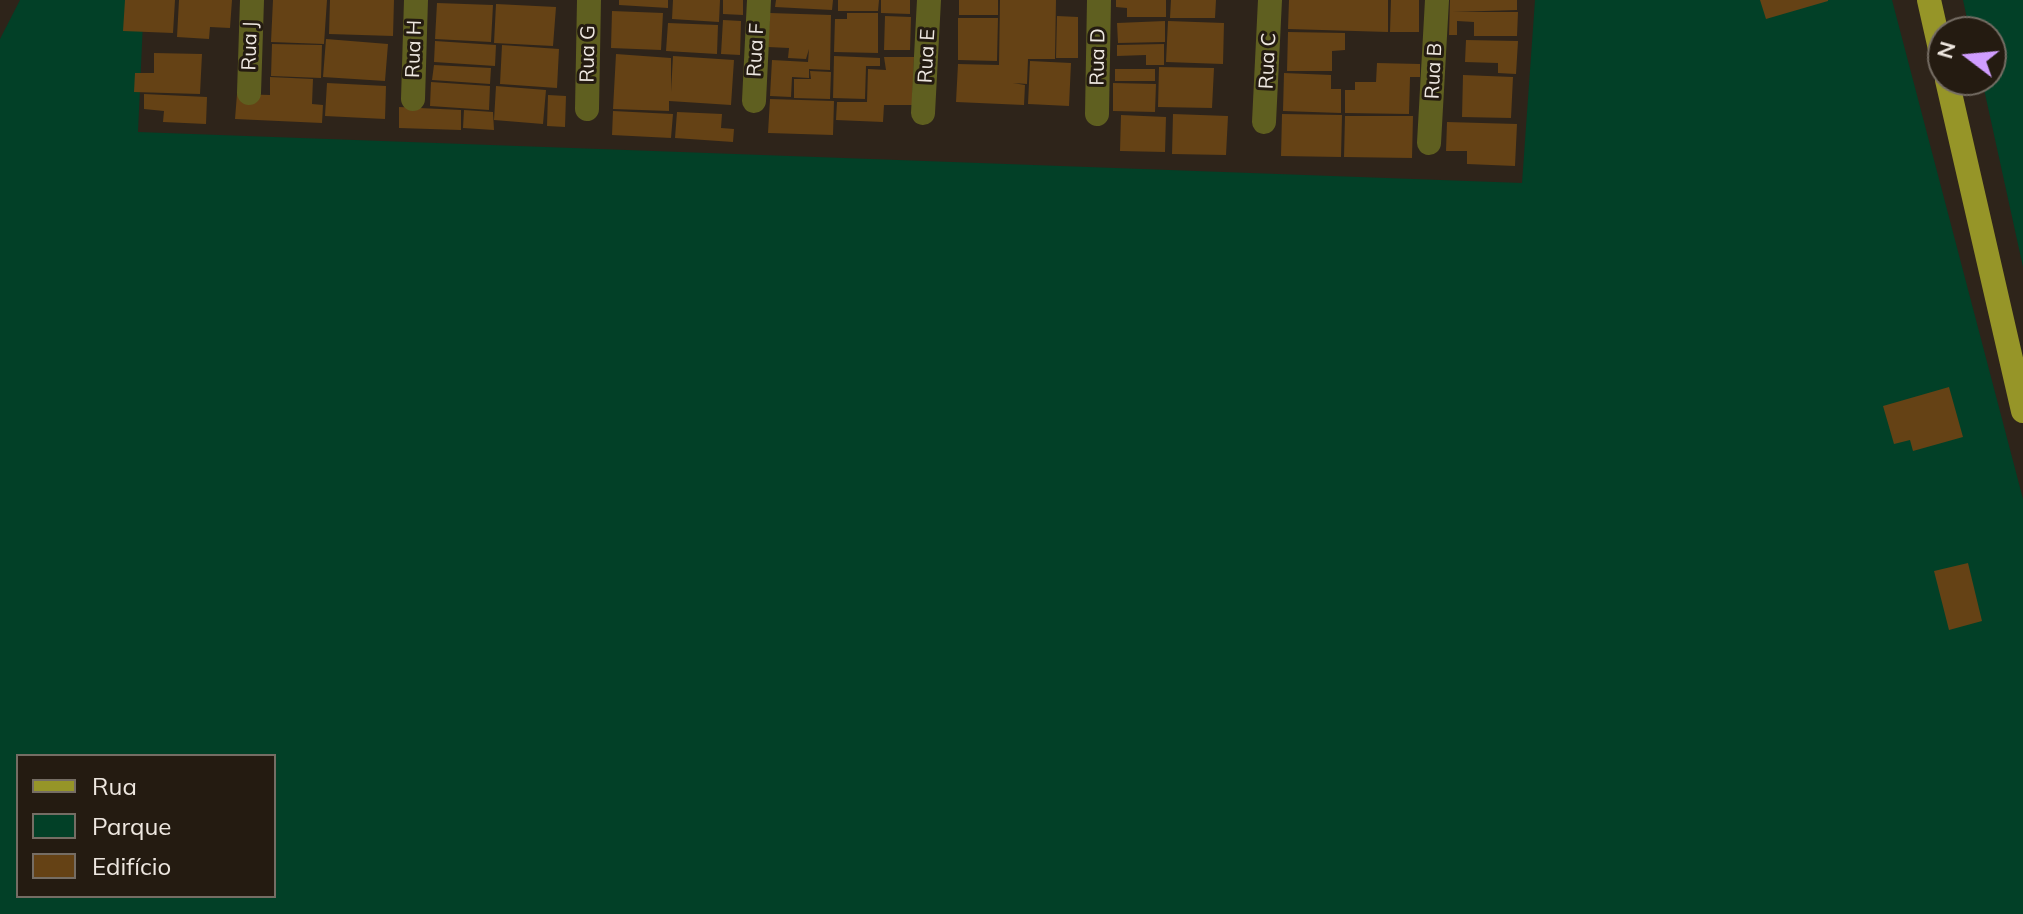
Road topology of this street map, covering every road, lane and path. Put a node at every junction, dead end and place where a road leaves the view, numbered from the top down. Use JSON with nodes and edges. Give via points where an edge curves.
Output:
{"nodes":[{"id":1,"x":252,"y":0,"type":"edge"},
{"id":2,"x":416,"y":0,"type":"edge"},
{"id":3,"x":589,"y":0,"type":"edge"},
{"id":4,"x":759,"y":0,"type":"edge"},
{"id":5,"x":929,"y":0,"type":"edge"},
{"id":6,"x":1099,"y":0,"type":"edge"},
{"id":7,"x":1270,"y":0,"type":"edge"},
{"id":8,"x":1437,"y":0,"type":"edge"},
{"id":9,"x":249,"y":93,"type":"dead end"},
{"id":10,"x":1951,"y":96,"type":"edge"},
{"id":11,"x":413,"y":99,"type":"dead end"},
{"id":12,"x":754,"y":101,"type":"dead end"},
{"id":13,"x":587,"y":109,"type":"dead end"},
{"id":14,"x":923,"y":113,"type":"dead end"},
{"id":15,"x":1097,"y":114,"type":"dead end"},
{"id":16,"x":1264,"y":122,"type":"dead end"},
{"id":17,"x":1429,"y":143,"type":"dead end"},
{"id":18,"x":2023,"y":411,"type":"edge"}],
"edges":[{"from":1,"to":9,"type":"street","name":"Rua J"},
{"from":2,"to":11,"type":"street","name":"Rua H"},
{"from":3,"to":13,"type":"street","name":"Rua G"},
{"from":4,"to":12,"type":"street","name":"Rua F"},
{"from":5,"to":14,"type":"street","name":"Rua E"},
{"from":6,"to":15,"type":"street","name":"Rua D"},
{"from":7,"to":16,"type":"street","name":"Rua C"},
{"from":8,"to":17,"type":"street","name":"Rua B"},
{"from":10,"to":18,"type":"main road"}]}
